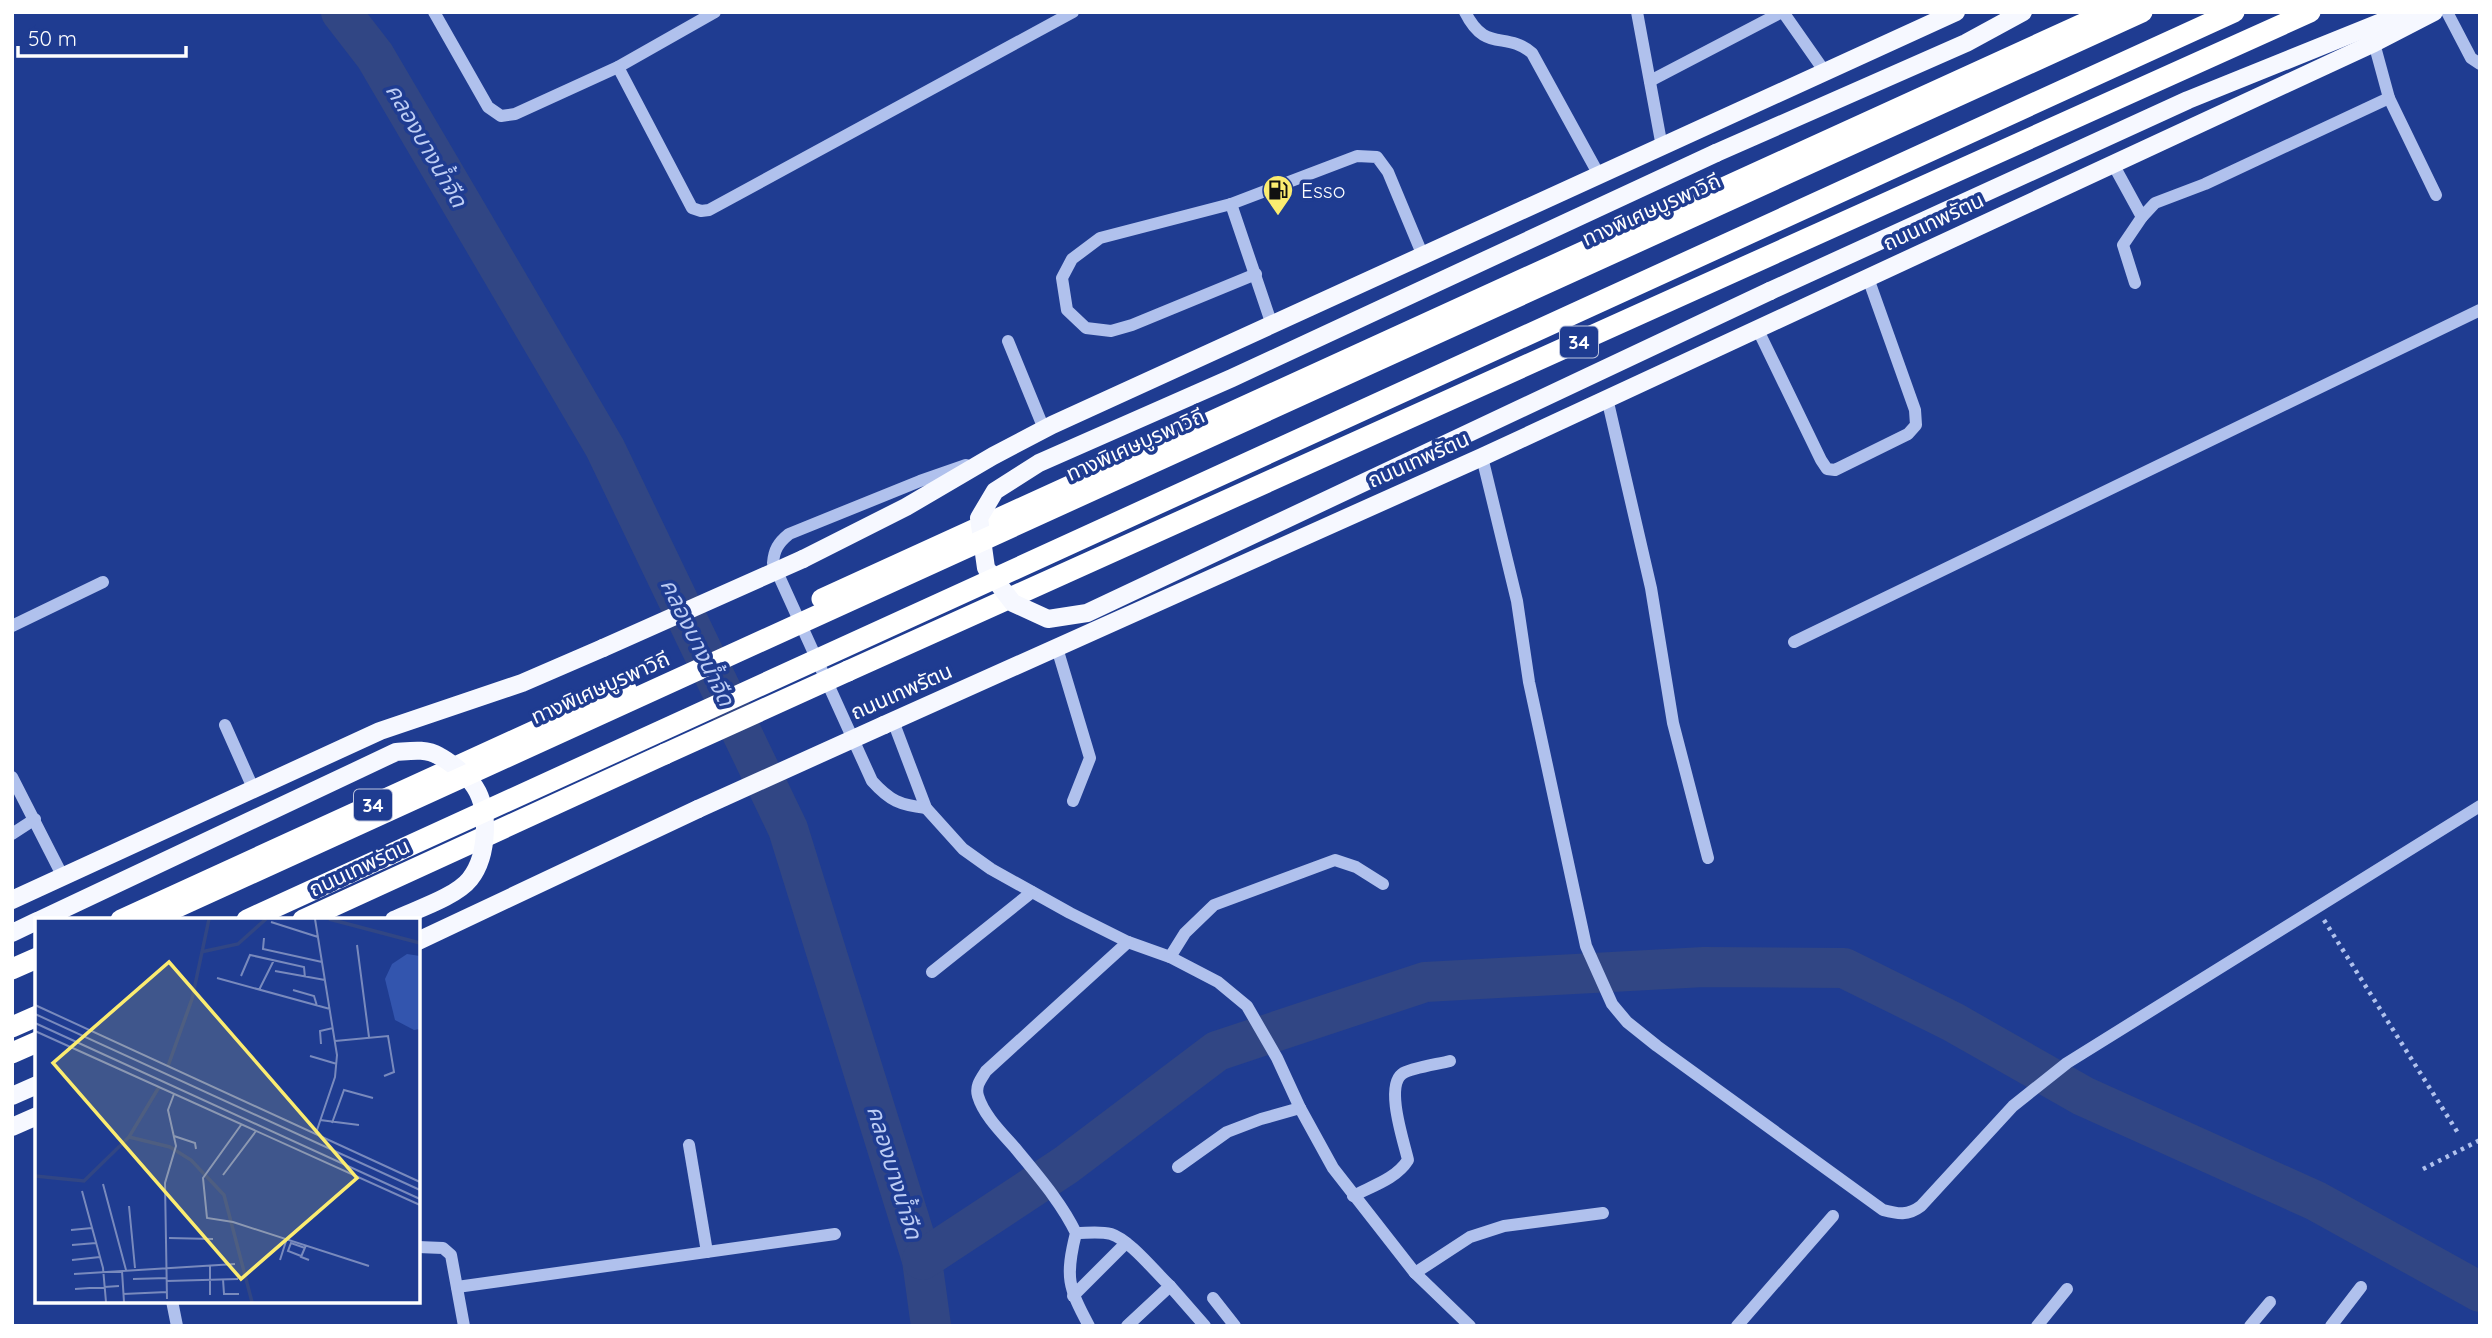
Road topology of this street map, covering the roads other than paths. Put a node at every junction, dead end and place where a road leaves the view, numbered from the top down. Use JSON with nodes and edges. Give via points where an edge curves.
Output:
{"nodes":[{"id":1,"x":434,"y":12,"type":"edge"},
{"id":2,"x":715,"y":12,"type":"edge"},
{"id":3,"x":1073,"y":12,"type":"edge"},
{"id":4,"x":1465,"y":12,"type":"edge"},
{"id":5,"x":1637,"y":12,"type":"edge"},
{"id":6,"x":1782,"y":12,"type":"edge"},
{"id":7,"x":1956,"y":12,"type":"edge"},
{"id":8,"x":2023,"y":12,"type":"edge"},
{"id":9,"x":2109,"y":12,"type":"edge"},
{"id":10,"x":2142,"y":12,"type":"edge"},
{"id":11,"x":2235,"y":12,"type":"edge"},
{"id":12,"x":2310,"y":12,"type":"edge"},
{"id":13,"x":2406,"y":12,"type":"edge"},
{"id":14,"x":2434,"y":12,"type":"edge"},
{"id":15,"x":2447,"y":12,"type":"edge"},
{"id":16,"x":2374,"y":43,"type":"junction"},
{"id":17,"x":2480,"y":64,"type":"edge"},
{"id":18,"x":618,"y":67,"type":"junction"},
{"id":19,"x":1825,"y":72,"type":"junction"},
{"id":20,"x":1650,"y":81,"type":"junction"},
{"id":21,"x":2389,"y":98,"type":"junction"},
{"id":22,"x":1662,"y":146,"type":"junction"},
{"id":23,"x":2113,"y":164,"type":"junction"},
{"id":24,"x":1599,"y":175,"type":"junction"},
{"id":25,"x":2436,"y":195,"type":"dead end"},
{"id":26,"x":1231,"y":204,"type":"junction"},
{"id":27,"x":2142,"y":217,"type":"junction"},
{"id":28,"x":1423,"y":256,"type":"junction"},
{"id":29,"x":1255,"y":274,"type":"junction"},
{"id":30,"x":1868,"y":278,"type":"junction"},
{"id":31,"x":2136,"y":283,"type":"dead end"},
{"id":32,"x":2480,"y":310,"type":"edge"},
{"id":33,"x":1272,"y":325,"type":"junction"},
{"id":34,"x":1757,"y":328,"type":"junction"},
{"id":35,"x":1008,"y":341,"type":"dead end"},
{"id":36,"x":1607,"y":398,"type":"junction"},
{"id":37,"x":1044,"y":429,"type":"junction"},
{"id":38,"x":993,"y":456,"type":"junction"},
{"id":39,"x":1482,"y":457,"type":"junction"},
{"id":40,"x":103,"y":582,"type":"dead end"},
{"id":41,"x":12,"y":625,"type":"edge"},
{"id":42,"x":1794,"y":642,"type":"dead end"},
{"id":43,"x":1057,"y":648,"type":"junction"},
{"id":44,"x":889,"y":723,"type":"junction"},
{"id":45,"x":225,"y":725,"type":"dead end"},
{"id":46,"x":12,"y":777,"type":"edge"},
{"id":47,"x":253,"y":788,"type":"junction"},
{"id":48,"x":1073,"y":801,"type":"dead end"},
{"id":49,"x":2480,"y":806,"type":"edge"},
{"id":50,"x":926,"y":808,"type":"junction"},
{"id":51,"x":35,"y":819,"type":"junction"},
{"id":52,"x":12,"y":834,"type":"edge"},
{"id":53,"x":1708,"y":858,"type":"dead end"},
{"id":54,"x":63,"y":877,"type":"junction"},
{"id":55,"x":1382,"y":884,"type":"dead end"},
{"id":56,"x":1032,"y":892,"type":"junction"},
{"id":57,"x":12,"y":900,"type":"edge"},
{"id":58,"x":42,"y":918,"type":"edge"},
{"id":59,"x":125,"y":918,"type":"edge"},
{"id":60,"x":153,"y":918,"type":"edge"},
{"id":61,"x":251,"y":918,"type":"edge"},
{"id":62,"x":307,"y":918,"type":"edge"},
{"id":63,"x":398,"y":918,"type":"edge"},
{"id":64,"x":35,"y":922,"type":"edge"},
{"id":65,"x":12,"y":933,"type":"edge"},
{"id":66,"x":420,"y":940,"type":"edge"},
{"id":67,"x":1128,"y":942,"type":"junction"},
{"id":68,"x":1170,"y":957,"type":"junction"},
{"id":69,"x":35,"y":959,"type":"edge"},
{"id":70,"x":12,"y":969,"type":"edge"},
{"id":71,"x":35,"y":972,"type":"edge"},
{"id":72,"x":932,"y":972,"type":"dead end"},
{"id":73,"x":12,"y":982,"type":"edge"},
{"id":74,"x":35,"y":1017,"type":"edge"},
{"id":75,"x":12,"y":1027,"type":"edge"},
{"id":76,"x":35,"y":1043,"type":"edge"},
{"id":77,"x":12,"y":1053,"type":"edge"},
{"id":78,"x":1450,"y":1062,"type":"dead end"},
{"id":79,"x":35,"y":1086,"type":"edge"},
{"id":80,"x":12,"y":1096,"type":"edge"},
{"id":81,"x":1300,"y":1108,"type":"junction"},
{"id":82,"x":35,"y":1117,"type":"edge"},
{"id":83,"x":12,"y":1127,"type":"edge"},
{"id":84,"x":689,"y":1145,"type":"dead end"},
{"id":85,"x":1178,"y":1167,"type":"dead end"},
{"id":86,"x":1353,"y":1196,"type":"junction"},
{"id":87,"x":1603,"y":1213,"type":"dead end"},
{"id":88,"x":1833,"y":1216,"type":"dead end"},
{"id":89,"x":1076,"y":1233,"type":"junction"},
{"id":90,"x":835,"y":1234,"type":"dead end"},
{"id":91,"x":1126,"y":1243,"type":"junction"},
{"id":92,"x":420,"y":1247,"type":"edge"},
{"id":93,"x":707,"y":1252,"type":"junction"},
{"id":94,"x":1415,"y":1273,"type":"junction"},
{"id":95,"x":1170,"y":1286,"type":"junction"},
{"id":96,"x":457,"y":1287,"type":"junction"},
{"id":97,"x":2361,"y":1287,"type":"dead end"},
{"id":98,"x":2067,"y":1289,"type":"dead end"},
{"id":99,"x":1073,"y":1296,"type":"junction"},
{"id":100,"x":1213,"y":1298,"type":"dead end"},
{"id":101,"x":2270,"y":1302,"type":"dead end"},
{"id":102,"x":172,"y":1303,"type":"edge"},
{"id":103,"x":177,"y":1326,"type":"edge"},
{"id":104,"x":464,"y":1326,"type":"edge"},
{"id":105,"x":1090,"y":1326,"type":"edge"},
{"id":106,"x":1127,"y":1326,"type":"edge"},
{"id":107,"x":1205,"y":1326,"type":"edge"},
{"id":108,"x":1235,"y":1326,"type":"edge"},
{"id":109,"x":1470,"y":1326,"type":"edge"},
{"id":110,"x":1737,"y":1326,"type":"edge"},
{"id":111,"x":2037,"y":1326,"type":"edge"},
{"id":112,"x":2250,"y":1326,"type":"edge"},
{"id":113,"x":2331,"y":1326,"type":"edge"}],
"edges":[{"from":1,"to":18,"type":"street","via":[[488,107],[501,116],[515,114]]},
{"from":2,"to":18,"type":"street"},
{"from":3,"to":18,"type":"street","via":[[701,211],[692,208]]},
{"from":4,"to":24,"type":"street","via":[[1474,29],[1488,38],[1523,45],[1532,53]]},
{"from":5,"to":20,"type":"street"},
{"from":6,"to":19,"type":"street"},
{"from":6,"to":20,"type":"street"},
{"from":7,"to":19,"type":"main road"},
{"from":8,"to":13,"type":"main road","bridge":true,"via":[[1966,43],[1039,463],[996,491],[978,518],[986,568],[1013,603],[1048,619],[1087,612],[2188,100]]},
{"from":9,"to":59,"type":"highway","number":"34"},
{"from":10,"to":60,"type":"highway","name":"ทางพิเศษบูรพาวิถี","bridge":true},
{"from":11,"to":61,"type":"highway","bridge":true},
{"from":12,"to":62,"type":"highway","name":"ถนนเทพรัตน","number":"34","bridge":true},
{"from":14,"to":16,"type":"main road","name":"ถนนเทพรัตน"},
{"from":15,"to":17,"type":"street","via":[[2471,58]]},
{"from":16,"to":21,"type":"street"},
{"from":16,"to":23,"type":"main road","name":"ถนนเทพรัตน"},
{"from":19,"to":22,"type":"main road"},
{"from":20,"to":22,"type":"street"},
{"from":21,"to":25,"type":"street"},
{"from":21,"to":27,"type":"street","via":[[2155,203]]},
{"from":22,"to":24,"type":"main road"},
{"from":23,"to":27,"type":"street"},
{"from":23,"to":30,"type":"main road","name":"ถนนเทพรัตน"},
{"from":24,"to":28,"type":"main road"},
{"from":26,"to":28,"type":"street","via":[[1357,156],[1377,157],[1388,172]]},
{"from":26,"to":29,"type":"street"},
{"from":26,"to":29,"type":"street","via":[[1100,239],[1072,259],[1062,278],[1067,310],[1086,328],[1111,331]]},
{"from":27,"to":31,"type":"street","via":[[2123,246]]},
{"from":28,"to":33,"type":"main road"},
{"from":29,"to":33,"type":"street"},
{"from":30,"to":34,"type":"main road","name":"ถนนเทพรัตน"},
{"from":30,"to":34,"type":"street","via":[[1915,410],[1916,425],[1908,434],[1835,470],[1821,460]]},
{"from":32,"to":42,"type":"street"},
{"from":33,"to":37,"type":"main road"},
{"from":34,"to":36,"type":"main road","name":"ถนนเทพรัตน"},
{"from":35,"to":37,"type":"street"},
{"from":36,"to":39,"type":"main road","name":"ถนนเทพรัตน"},
{"from":36,"to":53,"type":"street","via":[[1651,588],[1673,723]]},
{"from":37,"to":38,"type":"main road"},
{"from":38,"to":47,"type":"main road","bridge":true,"via":[[803,559],[522,683],[380,731]]},
{"from":38,"to":50,"type":"street","via":[[789,534],[774,553],[773,563],[872,781],[901,805]]},
{"from":39,"to":43,"type":"main road","name":"ถนนเทพรัตน"},
{"from":39,"to":49,"type":"street","via":[[1517,601],[1529,682],[1586,946],[1612,1004],[1657,1046],[1883,1210],[1912,1213],[2013,1106],[2067,1063]]},
{"from":40,"to":41,"type":"street"},
{"from":43,"to":44,"type":"main road","name":"ถนนเทพรัตน"},
{"from":43,"to":48,"type":"street","via":[[1090,758]]},
{"from":44,"to":50,"type":"street"},
{"from":44,"to":66,"type":"main road","name":"ถนนเทพรัตน","bridge":true},
{"from":45,"to":47,"type":"street"},
{"from":46,"to":51,"type":"street"},
{"from":47,"to":54,"type":"main road"},
{"from":50,"to":56,"type":"street","via":[[963,849]]},
{"from":51,"to":52,"type":"street"},
{"from":51,"to":54,"type":"street"},
{"from":54,"to":57,"type":"main road"},
{"from":55,"to":68,"type":"street","via":[[1335,860],[1214,905],[1185,933]]},
{"from":56,"to":67,"type":"street"},
{"from":56,"to":72,"type":"street"},
{"from":58,"to":63,"type":"main road","bridge":true,"via":[[396,752],[418,750],[438,755],[473,783],[486,815],[482,854],[459,890]]},
{"from":64,"to":65,"type":"main road"},
{"from":67,"to":68,"type":"street"},
{"from":67,"to":89,"type":"street","via":[[986,1071],[977,1085],[992,1121],[1035,1172]]},
{"from":68,"to":81,"type":"street","via":[[1218,982],[1247,1006],[1278,1058]]},
{"from":69,"to":70,"type":"highway"},
{"from":71,"to":73,"type":"highway"},
{"from":74,"to":75,"type":"highway"},
{"from":76,"to":77,"type":"highway"},
{"from":78,"to":86,"type":"street","via":[[1402,1073],[1395,1083],[1395,1100],[1408,1160],[1402,1170]]},
{"from":79,"to":80,"type":"main road"},
{"from":81,"to":85,"type":"street","via":[[1227,1132]]},
{"from":81,"to":86,"type":"street"},
{"from":82,"to":83,"type":"main road"},
{"from":84,"to":93,"type":"street"},
{"from":86,"to":94,"type":"street"},
{"from":87,"to":94,"type":"street","via":[[1504,1226],[1470,1237]]},
{"from":88,"to":110,"type":"street"},
{"from":89,"to":91,"type":"street","via":[[1112,1234]]},
{"from":89,"to":99,"type":"street","via":[[1069,1260]]},
{"from":90,"to":93,"type":"street"},
{"from":91,"to":95,"type":"street"},
{"from":91,"to":99,"type":"street"},
{"from":92,"to":96,"type":"street","via":[[443,1248],[451,1255]]},
{"from":93,"to":96,"type":"street"},
{"from":94,"to":109,"type":"street"},
{"from":95,"to":106,"type":"street"},
{"from":95,"to":107,"type":"street"},
{"from":96,"to":104,"type":"street"},
{"from":97,"to":113,"type":"street"},
{"from":98,"to":111,"type":"street"},
{"from":99,"to":105,"type":"street"},
{"from":100,"to":108,"type":"street"},
{"from":101,"to":112,"type":"street"},
{"from":102,"to":103,"type":"street"}]}
